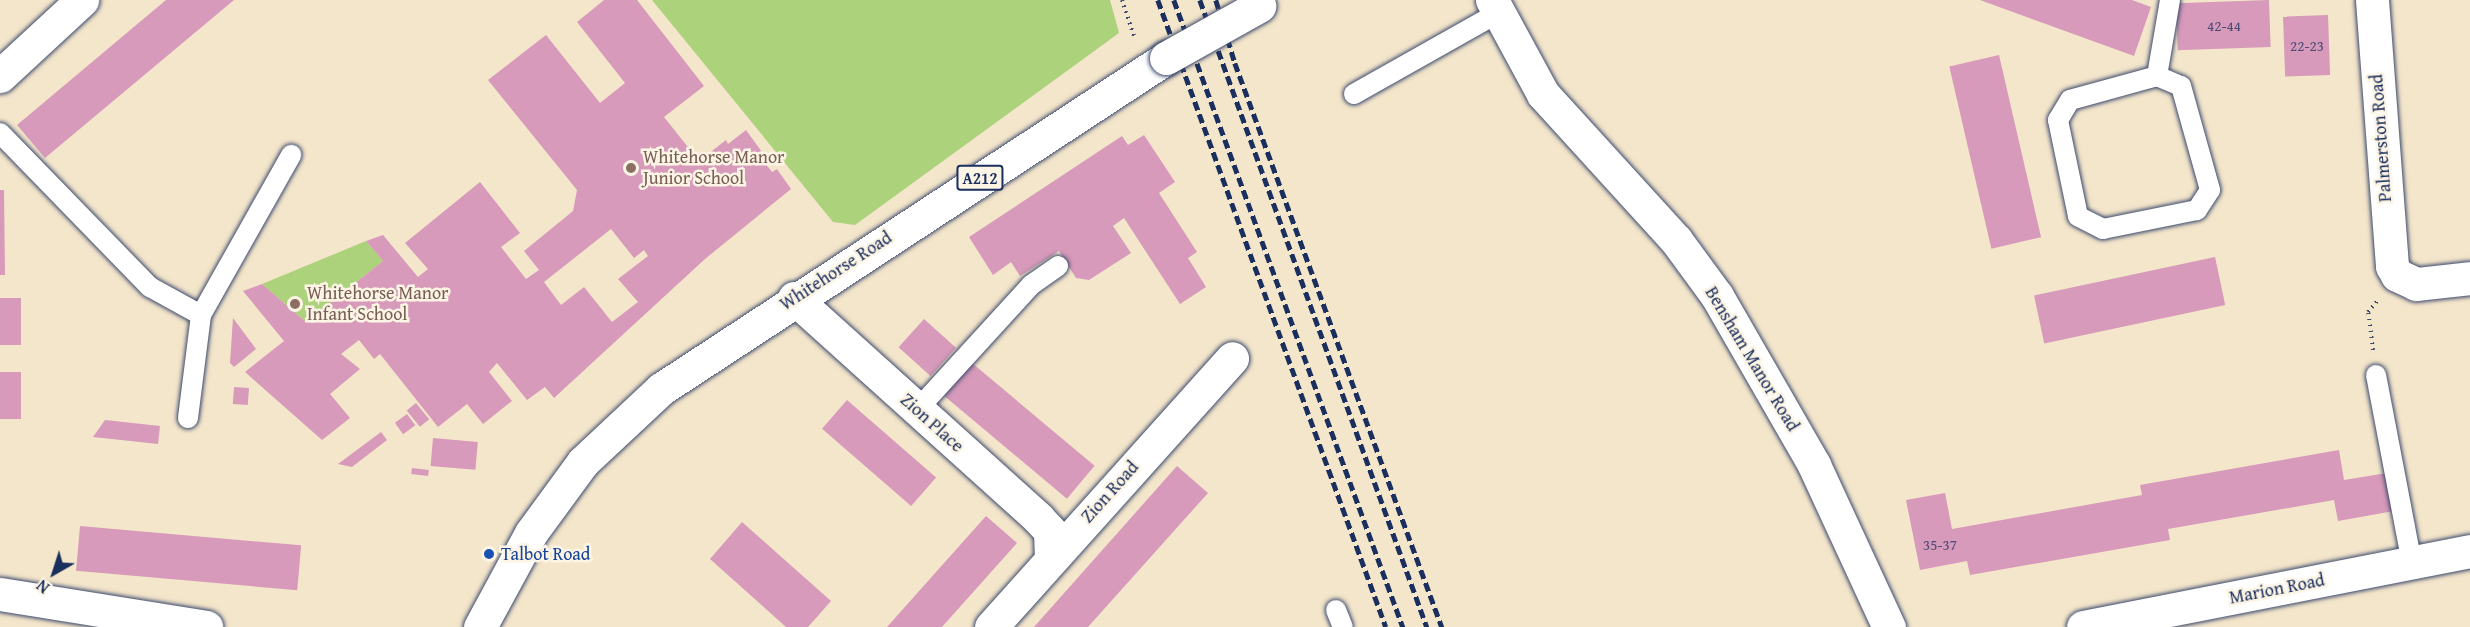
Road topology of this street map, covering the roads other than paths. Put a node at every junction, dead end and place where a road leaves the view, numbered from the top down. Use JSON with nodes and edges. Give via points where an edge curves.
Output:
{"nodes":[{"id":1,"x":82,"y":0,"type":"edge"},
{"id":2,"x":2170,"y":0,"type":"edge"},
{"id":3,"x":2372,"y":0,"type":"edge"},
{"id":4,"x":1264,"y":3,"type":"edge"},
{"id":5,"x":1495,"y":6,"type":"edge"},
{"id":6,"x":0,"y":76,"type":"edge"},
{"id":7,"x":2157,"y":76,"type":"junction"},
{"id":8,"x":1354,"y":94,"type":"dead end"},
{"id":9,"x":0,"y":133,"type":"edge"},
{"id":10,"x":291,"y":155,"type":"dead end"},
{"id":11,"x":1058,"y":266,"type":"dead end"},
{"id":12,"x":2470,"y":278,"type":"edge"},
{"id":13,"x":795,"y":298,"type":"junction"},
{"id":14,"x":201,"y":315,"type":"junction"},
{"id":15,"x":1232,"y":358,"type":"dead end"},
{"id":16,"x":2376,"y":375,"type":"road end"},
{"id":17,"x":917,"y":410,"type":"junction"},
{"id":18,"x":188,"y":418,"type":"dead end"},
{"id":19,"x":2470,"y":551,"type":"edge"},
{"id":20,"x":1050,"y":558,"type":"junction"},
{"id":21,"x":2412,"y":563,"type":"junction"},
{"id":22,"x":0,"y":594,"type":"edge"},
{"id":23,"x":206,"y":627,"type":"edge"},
{"id":24,"x":480,"y":627,"type":"edge"},
{"id":25,"x":992,"y":627,"type":"edge"},
{"id":26,"x":1889,"y":627,"type":"edge"},
{"id":27,"x":2083,"y":627,"type":"edge"}],
"edges":[{"from":1,"to":6,"type":"street"},
{"from":2,"to":7,"type":"lane"},
{"from":3,"to":12,"type":"street","name":"Palmerston Road","via":[[2390,257],[2397,275],[2416,284]]},
{"from":4,"to":13,"type":"street","name":"Whitehorse Road","number":"A212","bridge":true,"via":[[1166,58]]},
{"from":5,"to":8,"type":"lane"},
{"from":5,"to":26,"type":"street","name":"Bensham Manor Road","via":[[1543,94],[1676,240],[1723,305],[1814,465]]},
{"from":7,"to":7,"type":"lane","via":[[2181,86],[2210,190],[2197,210],[2103,229],[2078,216],[2058,120],[2070,100]]},
{"from":9,"to":14,"type":"lane","via":[[150,287]]},
{"from":10,"to":14,"type":"lane"},
{"from":11,"to":17,"type":"lane","via":[[1031,285]]},
{"from":13,"to":17,"type":"street","name":"Zion Place"},
{"from":13,"to":24,"type":"street","name":"Whitehorse Road","number":"A212","via":[[661,389],[583,462],[531,533]]},
{"from":14,"to":18,"type":"lane"},
{"from":15,"to":20,"type":"street","name":"Zion Road"},
{"from":16,"to":21,"type":"lane"},
{"from":17,"to":20,"type":"street","name":"Zion Place","via":[[1050,531]]},
{"from":19,"to":21,"type":"street","name":"Marion Road"},
{"from":20,"to":25,"type":"street","name":"Zion Road"},
{"from":21,"to":27,"type":"street","name":"Marion Road"},
{"from":22,"to":23,"type":"street"}]}
